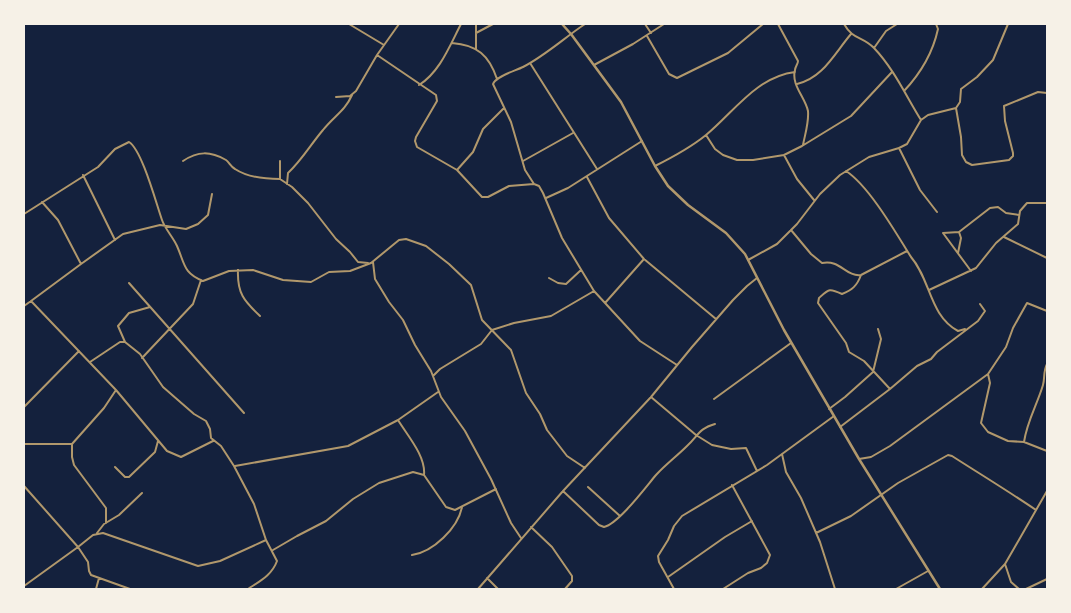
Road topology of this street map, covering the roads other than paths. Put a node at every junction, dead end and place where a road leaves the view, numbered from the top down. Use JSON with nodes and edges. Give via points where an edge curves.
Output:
{"nodes":[{"id":1,"x":348,"y":24,"type":"edge"},
{"id":2,"x":399,"y":24,"type":"edge"},
{"id":3,"x":461,"y":24,"type":"edge"},
{"id":4,"x":476,"y":24,"type":"edge"},
{"id":5,"x":493,"y":24,"type":"edge"},
{"id":6,"x":562,"y":24,"type":"edge"},
{"id":7,"x":585,"y":24,"type":"edge"},
{"id":8,"x":645,"y":24,"type":"edge"},
{"id":9,"x":664,"y":24,"type":"edge"},
{"id":10,"x":763,"y":24,"type":"edge"},
{"id":11,"x":778,"y":24,"type":"edge"},
{"id":12,"x":844,"y":24,"type":"edge"},
{"id":13,"x":897,"y":24,"type":"edge"},
{"id":14,"x":936,"y":24,"type":"edge"},
{"id":15,"x":1008,"y":24,"type":"edge"},
{"id":16,"x":476,"y":33,"type":"junction"},
{"id":17,"x":650,"y":33,"type":"junction"},
{"id":18,"x":571,"y":34,"type":"junction"},
{"id":19,"x":851,"y":34,"type":"junction"},
{"id":20,"x":647,"y":36,"type":"junction"},
{"id":21,"x":451,"y":43,"type":"junction"},
{"id":22,"x":384,"y":45,"type":"junction"},
{"id":23,"x":874,"y":48,"type":"junction"},
{"id":24,"x":476,"y":49,"type":"junction"},
{"id":25,"x":377,"y":55,"type":"junction"},
{"id":26,"x":530,"y":63,"type":"junction"},
{"id":27,"x":594,"y":65,"type":"junction"},
{"id":28,"x":795,"y":72,"type":"junction"},
{"id":29,"x":892,"y":72,"type":"junction"},
{"id":30,"x":497,"y":79,"type":"junction"},
{"id":31,"x":797,"y":84,"type":"junction"},
{"id":32,"x":419,"y":85,"type":"junction"},
{"id":33,"x":904,"y":91,"type":"junction"},
{"id":34,"x":1047,"y":93,"type":"edge"},
{"id":35,"x":352,"y":95,"type":"junction"},
{"id":36,"x":336,"y":97,"type":"dead end"},
{"id":37,"x":504,"y":108,"type":"junction"},
{"id":38,"x":956,"y":108,"type":"junction"},
{"id":39,"x":921,"y":120,"type":"junction"},
{"id":40,"x":573,"y":133,"type":"junction"},
{"id":41,"x":706,"y":135,"type":"junction"},
{"id":42,"x":642,"y":141,"type":"junction"},
{"id":43,"x":802,"y":146,"type":"junction"},
{"id":44,"x":899,"y":148,"type":"junction"},
{"id":45,"x":784,"y":155,"type":"junction"},
{"id":46,"x":280,"y":160,"type":"dead end"},
{"id":47,"x":183,"y":161,"type":"dead end"},
{"id":48,"x":523,"y":161,"type":"junction"},
{"id":49,"x":655,"y":166,"type":"junction"},
{"id":50,"x":597,"y":169,"type":"junction"},
{"id":51,"x":457,"y":170,"type":"junction"},
{"id":52,"x":846,"y":171,"type":"junction"},
{"id":53,"x":83,"y":175,"type":"junction"},
{"id":54,"x":587,"y":176,"type":"junction"},
{"id":55,"x":280,"y":179,"type":"junction"},
{"id":56,"x":287,"y":184,"type":"junction"},
{"id":57,"x":534,"y":184,"type":"junction"},
{"id":58,"x":212,"y":194,"type":"dead end"},
{"id":59,"x":546,"y":198,"type":"junction"},
{"id":60,"x":814,"y":200,"type":"junction"},
{"id":61,"x":42,"y":202,"type":"junction"},
{"id":62,"x":1047,"y":203,"type":"edge"},
{"id":63,"x":936,"y":212,"type":"dead end"},
{"id":64,"x":24,"y":214,"type":"edge"},
{"id":65,"x":1019,"y":216,"type":"junction"},
{"id":66,"x":165,"y":225,"type":"junction"},
{"id":67,"x":790,"y":230,"type":"junction"},
{"id":68,"x":959,"y":232,"type":"junction"},
{"id":69,"x":1004,"y":237,"type":"junction"},
{"id":70,"x":115,"y":240,"type":"junction"},
{"id":71,"x":907,"y":251,"type":"junction"},
{"id":72,"x":958,"y":253,"type":"junction"},
{"id":73,"x":1047,"y":258,"type":"edge"},
{"id":74,"x":644,"y":259,"type":"junction"},
{"id":75,"x":748,"y":260,"type":"junction"},
{"id":76,"x":372,"y":263,"type":"junction"},
{"id":77,"x":81,"y":264,"type":"junction"},
{"id":78,"x":238,"y":270,"type":"junction"},
{"id":79,"x":581,"y":270,"type":"junction"},
{"id":80,"x":971,"y":271,"type":"junction"},
{"id":81,"x":861,"y":275,"type":"junction"},
{"id":82,"x":549,"y":278,"type":"dead end"},
{"id":83,"x":757,"y":278,"type":"junction"},
{"id":84,"x":201,"y":280,"type":"junction"},
{"id":85,"x":129,"y":283,"type":"dead end"},
{"id":86,"x":929,"y":290,"type":"junction"},
{"id":87,"x":594,"y":291,"type":"junction"},
{"id":88,"x":32,"y":301,"type":"junction"},
{"id":89,"x":605,"y":303,"type":"junction"},
{"id":90,"x":980,"y":304,"type":"dead end"},
{"id":91,"x":24,"y":306,"type":"edge"},
{"id":92,"x":150,"y":307,"type":"junction"},
{"id":93,"x":1047,"y":311,"type":"edge"},
{"id":94,"x":260,"y":316,"type":"dead end"},
{"id":95,"x":716,"y":320,"type":"junction"},
{"id":96,"x":170,"y":329,"type":"junction"},
{"id":97,"x":878,"y":329,"type":"dead end"},
{"id":98,"x":966,"y":329,"type":"junction"},
{"id":99,"x":492,"y":330,"type":"junction"},
{"id":100,"x":125,"y":342,"type":"junction"},
{"id":101,"x":791,"y":343,"type":"junction"},
{"id":102,"x":79,"y":351,"type":"junction"},
{"id":103,"x":142,"y":358,"type":"junction"},
{"id":104,"x":90,"y":362,"type":"junction"},
{"id":105,"x":1047,"y":364,"type":"edge"},
{"id":106,"x":677,"y":365,"type":"junction"},
{"id":107,"x":873,"y":372,"type":"junction"},
{"id":108,"x":988,"y":374,"type":"junction"},
{"id":109,"x":433,"y":376,"type":"junction"},
{"id":110,"x":890,"y":388,"type":"junction"},
{"id":111,"x":116,"y":390,"type":"junction"},
{"id":112,"x":438,"y":392,"type":"junction"},
{"id":113,"x":651,"y":397,"type":"junction"},
{"id":114,"x":714,"y":399,"type":"dead end"},
{"id":115,"x":24,"y":407,"type":"edge"},
{"id":116,"x":829,"y":409,"type":"junction"},
{"id":117,"x":244,"y":413,"type":"dead end"},
{"id":118,"x":834,"y":416,"type":"junction"},
{"id":119,"x":398,"y":420,"type":"junction"},
{"id":120,"x":715,"y":424,"type":"dead end"},
{"id":121,"x":840,"y":427,"type":"junction"},
{"id":122,"x":696,"y":435,"type":"junction"},
{"id":123,"x":158,"y":440,"type":"junction"},
{"id":124,"x":213,"y":441,"type":"junction"},
{"id":125,"x":1024,"y":442,"type":"junction"},
{"id":126,"x":24,"y":444,"type":"edge"},
{"id":127,"x":72,"y":444,"type":"junction"},
{"id":128,"x":1047,"y":451,"type":"edge"},
{"id":129,"x":782,"y":454,"type":"junction"},
{"id":130,"x":858,"y":459,"type":"junction"},
{"id":131,"x":234,"y":466,"type":"junction"},
{"id":132,"x":115,"y":467,"type":"dead end"},
{"id":133,"x":585,"y":468,"type":"junction"},
{"id":134,"x":757,"y":470,"type":"junction"},
{"id":135,"x":424,"y":475,"type":"junction"},
{"id":136,"x":732,"y":485,"type":"junction"},
{"id":137,"x":24,"y":486,"type":"edge"},
{"id":138,"x":588,"y":487,"type":"dead end"},
{"id":139,"x":496,"y":489,"type":"junction"},
{"id":140,"x":563,"y":491,"type":"junction"},
{"id":141,"x":1047,"y":491,"type":"edge"},
{"id":142,"x":142,"y":494,"type":"dead end"},
{"id":143,"x":880,"y":495,"type":"junction"},
{"id":144,"x":462,"y":507,"type":"junction"},
{"id":145,"x":1036,"y":510,"type":"junction"},
{"id":146,"x":620,"y":516,"type":"junction"},
{"id":147,"x":752,"y":521,"type":"junction"},
{"id":148,"x":106,"y":523,"type":"junction"},
{"id":149,"x":531,"y":527,"type":"junction"},
{"id":150,"x":816,"y":533,"type":"junction"},
{"id":151,"x":96,"y":534,"type":"junction"},
{"id":152,"x":521,"y":538,"type":"junction"},
{"id":153,"x":266,"y":540,"type":"junction"},
{"id":154,"x":78,"y":547,"type":"junction"},
{"id":155,"x":273,"y":550,"type":"junction"},
{"id":156,"x":412,"y":555,"type":"dead end"},
{"id":157,"x":1005,"y":564,"type":"junction"},
{"id":158,"x":928,"y":571,"type":"junction"},
{"id":159,"x":668,"y":577,"type":"junction"},
{"id":160,"x":99,"y":578,"type":"junction"},
{"id":161,"x":487,"y":578,"type":"junction"},
{"id":162,"x":1047,"y":579,"type":"edge"},
{"id":163,"x":24,"y":586,"type":"edge"},
{"id":164,"x":96,"y":589,"type":"edge"},
{"id":165,"x":130,"y":589,"type":"edge"},
{"id":166,"x":248,"y":589,"type":"edge"},
{"id":167,"x":478,"y":589,"type":"edge"},
{"id":168,"x":498,"y":589,"type":"edge"},
{"id":169,"x":565,"y":589,"type":"edge"},
{"id":170,"x":674,"y":589,"type":"edge"},
{"id":171,"x":723,"y":589,"type":"edge"},
{"id":172,"x":835,"y":589,"type":"edge"},
{"id":173,"x":896,"y":589,"type":"edge"},
{"id":174,"x":940,"y":589,"type":"edge"},
{"id":175,"x":982,"y":589,"type":"edge"},
{"id":176,"x":1019,"y":589,"type":"edge"},
{"id":177,"x":1026,"y":589,"type":"edge"}],
"edges":[{"from":1,"to":22,"type":"street"},
{"from":2,"to":22,"type":"street"},
{"from":3,"to":21,"type":"street"},
{"from":4,"to":16,"type":"street"},
{"from":5,"to":16,"type":"street"},
{"from":6,"to":18,"type":"street"},
{"from":7,"to":18,"type":"street"},
{"from":8,"to":17,"type":"street"},
{"from":9,"to":17,"type":"street"},
{"from":10,"to":20,"type":"street","via":[[728,52],[677,78],[669,74]]},
{"from":11,"to":28,"type":"street","via":[[797,57]]},
{"from":12,"to":19,"type":"street"},
{"from":13,"to":23,"type":"street","via":[[886,31]]},
{"from":14,"to":33,"type":"street","via":[[938,33],[928,55],[918,75]]},
{"from":15,"to":38,"type":"street","via":[[993,60],[961,89],[960,102]]},
{"from":16,"to":24,"type":"street"},
{"from":17,"to":20,"type":"street"},
{"from":18,"to":26,"type":"street"},
{"from":18,"to":27,"type":"street"},
{"from":19,"to":23,"type":"street"},
{"from":19,"to":31,"type":"street","via":[[826,68],[816,76]]},
{"from":20,"to":27,"type":"street"},
{"from":21,"to":24,"type":"street"},
{"from":21,"to":32,"type":"street","via":[[429,78]]},
{"from":22,"to":25,"type":"street"},
{"from":23,"to":29,"type":"street"},
{"from":24,"to":30,"type":"street","via":[[492,66]]},
{"from":25,"to":32,"type":"street"},
{"from":25,"to":35,"type":"street"},
{"from":26,"to":30,"type":"street"},
{"from":26,"to":40,"type":"street"},
{"from":27,"to":42,"type":"street","via":[[621,102]]},
{"from":28,"to":31,"type":"street"},
{"from":28,"to":41,"type":"street","via":[[778,75],[763,83]]},
{"from":29,"to":33,"type":"street"},
{"from":29,"to":43,"type":"street","via":[[851,116]]},
{"from":30,"to":37,"type":"street","via":[[493,84]]},
{"from":31,"to":43,"type":"street","via":[[808,112]]},
{"from":32,"to":51,"type":"street","via":[[436,95],[437,101],[416,137],[416,145]]},
{"from":33,"to":39,"type":"street"},
{"from":34,"to":38,"type":"street","via":[[1038,92],[1004,106],[1013,153],[1008,160],[972,165],[966,162],[962,155]]},
{"from":35,"to":36,"type":"street"},
{"from":35,"to":56,"type":"street","via":[[344,110],[324,129],[298,164],[288,173]]},
{"from":37,"to":48,"type":"street"},
{"from":37,"to":51,"type":"street","via":[[483,129],[473,152]]},
{"from":38,"to":39,"type":"street","via":[[928,115]]},
{"from":39,"to":44,"type":"street","via":[[907,144]]},
{"from":40,"to":48,"type":"street"},
{"from":40,"to":50,"type":"street"},
{"from":41,"to":45,"type":"street","via":[[722,155],[737,160]]},
{"from":41,"to":49,"type":"street","via":[[681,153]]},
{"from":42,"to":49,"type":"street"},
{"from":42,"to":50,"type":"street"},
{"from":43,"to":45,"type":"street"},
{"from":44,"to":52,"type":"street","via":[[869,157]]},
{"from":44,"to":63,"type":"street","via":[[920,190]]},
{"from":45,"to":60,"type":"street","via":[[797,179]]},
{"from":46,"to":55,"type":"street"},
{"from":47,"to":55,"type":"street","via":[[205,152],[226,160],[235,169],[243,172],[262,178]]},
{"from":48,"to":57,"type":"street"},
{"from":49,"to":75,"type":"street","via":[[668,186],[726,233]]},
{"from":50,"to":54,"type":"street"},
{"from":51,"to":57,"type":"street","via":[[485,198],[509,186]]},
{"from":52,"to":60,"type":"street"},
{"from":52,"to":71,"type":"street","via":[[860,182],[873,199]]},
{"from":53,"to":61,"type":"street"},
{"from":53,"to":66,"type":"street","via":[[98,166],[115,149],[129,142],[148,178]]},
{"from":53,"to":70,"type":"street"},
{"from":54,"to":59,"type":"street"},
{"from":54,"to":74,"type":"street","via":[[610,218]]},
{"from":55,"to":56,"type":"street"},
{"from":56,"to":76,"type":"street","via":[[308,203],[358,262]]},
{"from":57,"to":59,"type":"street","via":[[539,186]]},
{"from":58,"to":66,"type":"street","via":[[208,215],[198,224],[186,229]]},
{"from":59,"to":79,"type":"street","via":[[562,238]]},
{"from":60,"to":67,"type":"street"},
{"from":61,"to":64,"type":"street"},
{"from":61,"to":77,"type":"street","via":[[58,220]]},
{"from":62,"to":65,"type":"street","via":[[1027,203]]},
{"from":65,"to":68,"type":"street","via":[[998,207],[990,208]]},
{"from":65,"to":69,"type":"street","via":[[1018,224]]},
{"from":66,"to":70,"type":"street","via":[[132,231]]},
{"from":66,"to":84,"type":"street","via":[[177,245],[184,267],[188,273]]},
{"from":67,"to":75,"type":"street","via":[[772,247]]},
{"from":67,"to":81,"type":"street","via":[[822,263],[834,262],[855,275]]},
{"from":68,"to":72,"type":"street","via":[[961,238]]},
{"from":68,"to":72,"type":"street","via":[[942,234]]},
{"from":69,"to":73,"type":"street"},
{"from":69,"to":80,"type":"street"},
{"from":70,"to":77,"type":"street"},
{"from":71,"to":81,"type":"street"},
{"from":71,"to":86,"type":"street","via":[[918,265]]},
{"from":72,"to":80,"type":"street"},
{"from":74,"to":89,"type":"street"},
{"from":74,"to":95,"type":"street"},
{"from":75,"to":83,"type":"street"},
{"from":76,"to":78,"type":"street","via":[[350,271],[329,272],[311,282],[283,280],[258,271]]},
{"from":76,"to":99,"type":"street","via":[[399,240],[426,246],[471,285],[482,320]]},
{"from":76,"to":109,"type":"street","via":[[375,279],[403,320]]},
{"from":77,"to":88,"type":"street"},
{"from":78,"to":84,"type":"street","via":[[218,274],[206,281]]},
{"from":78,"to":94,"type":"street","via":[[237,283],[242,296]]},
{"from":79,"to":82,"type":"street","via":[[566,284]]},
{"from":79,"to":87,"type":"street"},
{"from":80,"to":86,"type":"street"},
{"from":81,"to":107,"type":"street","via":[[854,288],[842,294],[829,290],[818,300],[846,343],[849,352],[864,361]]},
{"from":83,"to":95,"type":"street"},
{"from":83,"to":101,"type":"street"},
{"from":84,"to":96,"type":"street","via":[[193,304]]},
{"from":85,"to":92,"type":"street"},
{"from":86,"to":98,"type":"street","via":[[942,319],[958,331]]},
{"from":87,"to":89,"type":"street"},
{"from":87,"to":99,"type":"street","via":[[551,316]]},
{"from":88,"to":91,"type":"street"},
{"from":88,"to":102,"type":"street"},
{"from":89,"to":106,"type":"street","via":[[640,341]]},
{"from":90,"to":98,"type":"street","via":[[985,311],[983,315]]},
{"from":92,"to":96,"type":"street"},
{"from":92,"to":100,"type":"street","via":[[129,313],[118,324]]},
{"from":93,"to":108,"type":"street","via":[[1027,303],[1006,347]]},
{"from":95,"to":106,"type":"street"},
{"from":96,"to":103,"type":"street"},
{"from":96,"to":117,"type":"street"},
{"from":97,"to":107,"type":"street","via":[[881,339]]},
{"from":98,"to":110,"type":"street","via":[[936,352],[931,359]]},
{"from":99,"to":109,"type":"street","via":[[482,344],[440,369]]},
{"from":99,"to":133,"type":"street","via":[[511,350],[526,393],[551,435],[570,459]]},
{"from":100,"to":103,"type":"street"},
{"from":100,"to":104,"type":"street","via":[[120,342]]},
{"from":101,"to":114,"type":"street"},
{"from":101,"to":116,"type":"street"},
{"from":102,"to":104,"type":"street"},
{"from":102,"to":115,"type":"street"},
{"from":103,"to":124,"type":"street","via":[[163,387],[206,421]]},
{"from":104,"to":111,"type":"street"},
{"from":105,"to":125,"type":"street"},
{"from":106,"to":113,"type":"street"},
{"from":107,"to":110,"type":"street"},
{"from":107,"to":116,"type":"street"},
{"from":108,"to":125,"type":"street","via":[[990,383],[981,423],[988,432],[1012,442]]},
{"from":108,"to":130,"type":"street","via":[[887,447],[871,457]]},
{"from":109,"to":112,"type":"street"},
{"from":110,"to":121,"type":"street"},
{"from":111,"to":123,"type":"street"},
{"from":111,"to":127,"type":"street","via":[[104,408]]},
{"from":112,"to":119,"type":"street"},
{"from":112,"to":139,"type":"street","via":[[465,431]]},
{"from":113,"to":122,"type":"street"},
{"from":113,"to":133,"type":"street"},
{"from":116,"to":118,"type":"street"},
{"from":118,"to":121,"type":"street"},
{"from":118,"to":129,"type":"street"},
{"from":119,"to":131,"type":"street","via":[[348,446]]},
{"from":119,"to":135,"type":"street","via":[[419,455]]},
{"from":120,"to":122,"type":"street","via":[[705,427]]},
{"from":121,"to":130,"type":"street"},
{"from":122,"to":134,"type":"street","via":[[717,447],[746,448]]},
{"from":122,"to":146,"type":"street"},
{"from":123,"to":124,"type":"street","via":[[167,451],[181,457]]},
{"from":123,"to":132,"type":"street","via":[[155,452],[129,477],[125,477]]},
{"from":124,"to":131,"type":"street","via":[[221,446]]},
{"from":125,"to":128,"type":"street"},
{"from":126,"to":127,"type":"street"},
{"from":127,"to":148,"type":"street","via":[[74,465],[106,508]]},
{"from":129,"to":134,"type":"street"},
{"from":129,"to":150,"type":"street","via":[[786,472]]},
{"from":130,"to":143,"type":"street"},
{"from":131,"to":153,"type":"street","via":[[254,504]]},
{"from":133,"to":140,"type":"street"},
{"from":134,"to":136,"type":"street"},
{"from":135,"to":144,"type":"street","via":[[446,507],[455,510]]},
{"from":135,"to":155,"type":"street","via":[[413,472],[379,483],[353,499],[326,521]]},
{"from":136,"to":147,"type":"street"},
{"from":136,"to":159,"type":"street","via":[[677,521],[658,556]]},
{"from":137,"to":154,"type":"street"},
{"from":138,"to":146,"type":"street"},
{"from":139,"to":144,"type":"street"},
{"from":139,"to":152,"type":"street","via":[[511,523]]},
{"from":140,"to":146,"type":"street","via":[[601,527],[607,527]]},
{"from":140,"to":149,"type":"street"},
{"from":141,"to":145,"type":"street"},
{"from":142,"to":148,"type":"street"},
{"from":143,"to":145,"type":"street","via":[[950,455]]},
{"from":143,"to":150,"type":"street","via":[[851,516]]},
{"from":143,"to":158,"type":"street"},
{"from":144,"to":156,"type":"street","via":[[452,526],[438,542],[424,552]]},
{"from":145,"to":157,"type":"street"},
{"from":147,"to":159,"type":"street"},
{"from":147,"to":171,"type":"street","via":[[769,551],[770,559],[761,568]]},
{"from":148,"to":151,"type":"street"},
{"from":149,"to":152,"type":"street"},
{"from":149,"to":169,"type":"street","via":[[552,547],[572,576],[572,581]]},
{"from":150,"to":172,"type":"street"},
{"from":151,"to":153,"type":"street","via":[[114,536],[198,566],[220,561]]},
{"from":151,"to":154,"type":"street"},
{"from":152,"to":161,"type":"street"},
{"from":153,"to":155,"type":"street"},
{"from":154,"to":160,"type":"street","via":[[88,562],[88,571]]},
{"from":154,"to":163,"type":"street"},
{"from":155,"to":166,"type":"street","via":[[277,561],[274,569]]},
{"from":157,"to":175,"type":"street"},
{"from":157,"to":176,"type":"street","via":[[1011,582]]},
{"from":158,"to":173,"type":"street"},
{"from":158,"to":174,"type":"street"},
{"from":159,"to":170,"type":"street"},
{"from":160,"to":164,"type":"street"},
{"from":160,"to":165,"type":"street"},
{"from":161,"to":167,"type":"street"},
{"from":161,"to":168,"type":"street"},
{"from":162,"to":177,"type":"street"}]}
